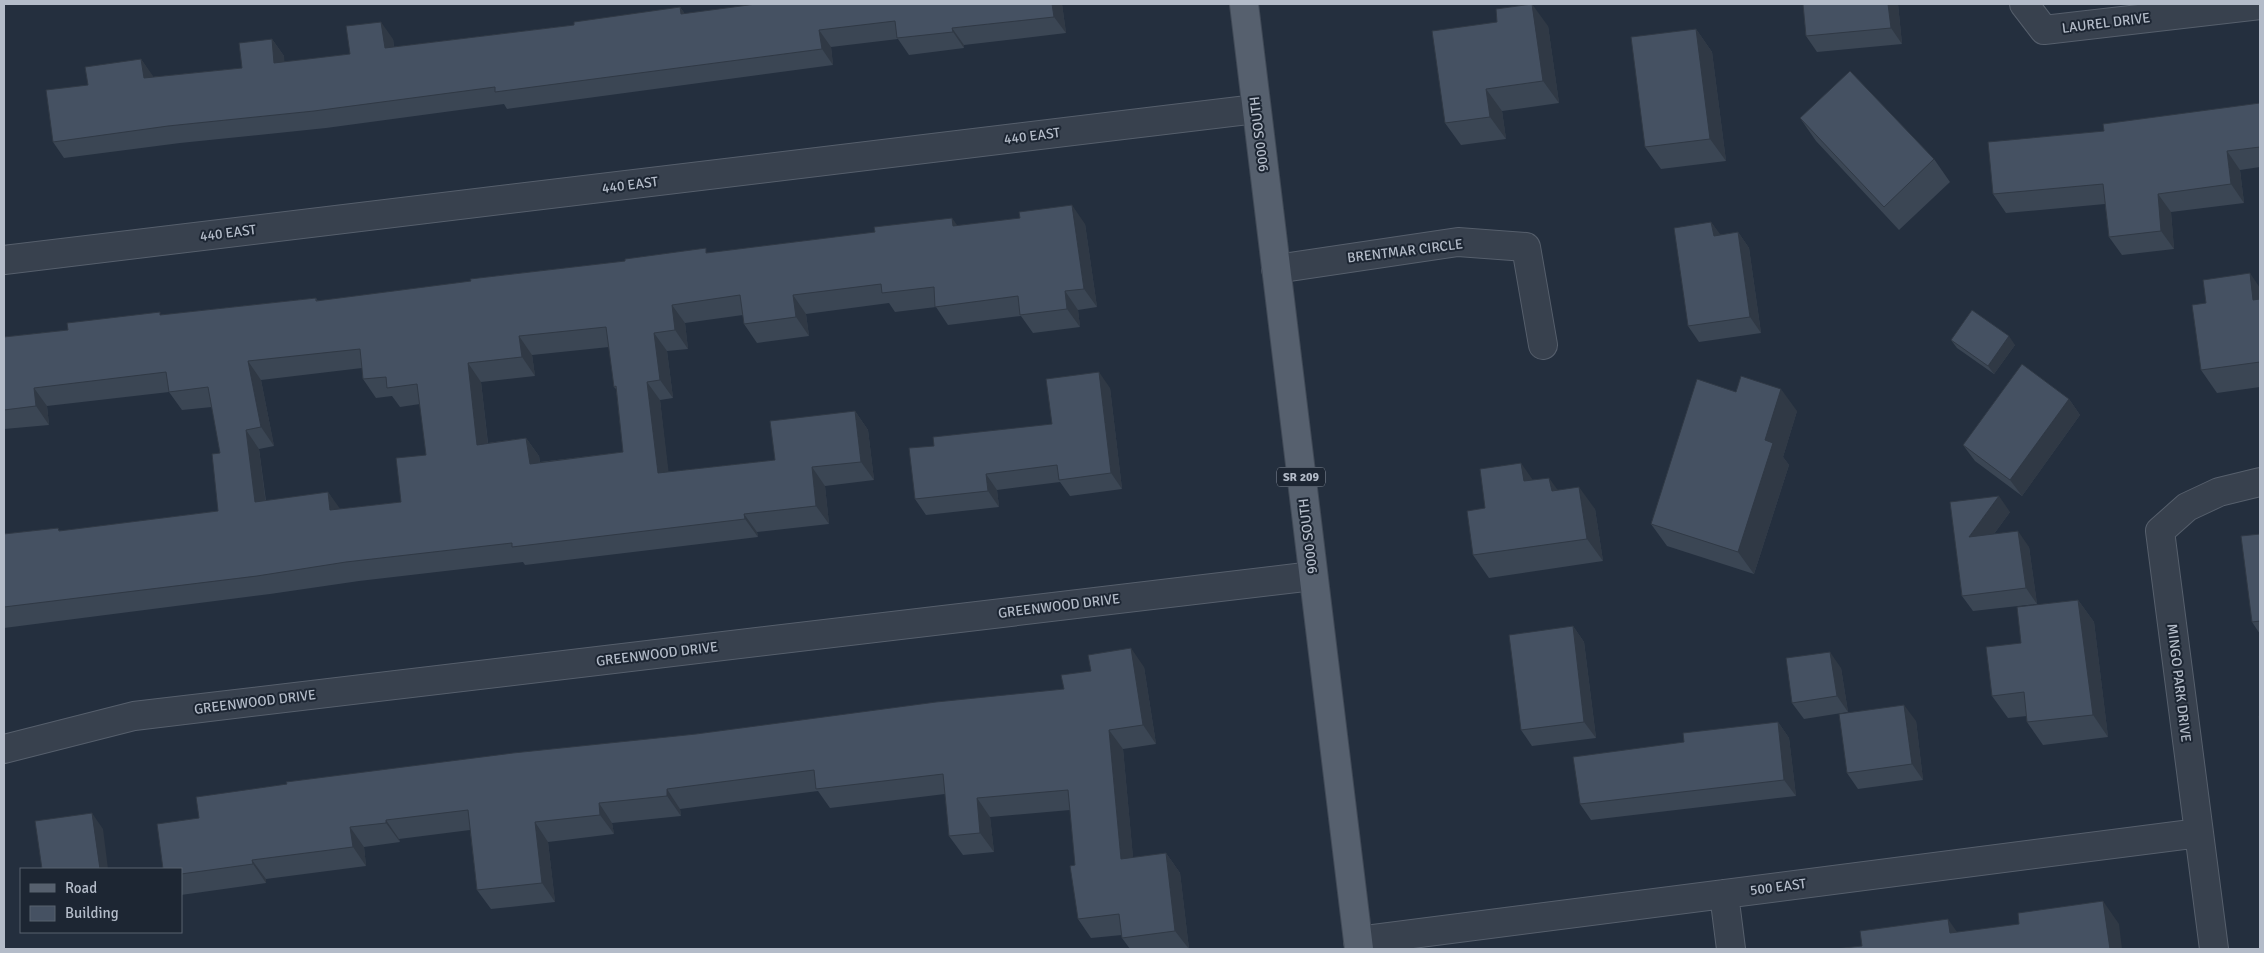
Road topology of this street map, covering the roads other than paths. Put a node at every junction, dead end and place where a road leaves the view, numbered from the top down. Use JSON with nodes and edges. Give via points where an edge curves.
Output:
{"nodes":[{"id":1,"x":1244,"y":4,"type":"edge"},
{"id":2,"x":2024,"y":4,"type":"edge"},
{"id":3,"x":2260,"y":5,"type":"edge"},
{"id":4,"x":1256,"y":109,"type":"junction"},
{"id":5,"x":4,"y":260,"type":"edge"},
{"id":6,"x":1276,"y":269,"type":"junction"},
{"id":7,"x":1544,"y":345,"type":"dead end"},
{"id":8,"x":2260,"y":482,"type":"edge"},
{"id":9,"x":1313,"y":576,"type":"junction"},
{"id":10,"x":4,"y":749,"type":"edge"},
{"id":11,"x":2199,"y":833,"type":"junction"},
{"id":12,"x":1724,"y":894,"type":"junction"},
{"id":13,"x":1358,"y":945,"type":"edge"},
{"id":14,"x":1731,"y":949,"type":"edge"},
{"id":15,"x":2214,"y":949,"type":"edge"}],
"edges":[{"from":1,"to":4,"type":"main road","name":"9000 SOUTH","number":"SR 209"},
{"from":2,"to":3,"type":"street","name":"LAUREL DRIVE","via":[[2044,30]]},
{"from":4,"to":5,"type":"street","name":"440 EAST"},
{"from":4,"to":6,"type":"main road","name":"9000 SOUTH","number":"SR 209"},
{"from":6,"to":7,"type":"street","name":"BRENTMAR CIRCLE","via":[[1458,242],[1526,247]]},
{"from":6,"to":9,"type":"main road","name":"9000 SOUTH","number":"SR 209"},
{"from":8,"to":11,"type":"street","name":"MINGO PARK DRIVE","via":[[2219,492],[2186,506],[2160,531]]},
{"from":9,"to":10,"type":"street","name":"GREENWOOD DRIVE","via":[[134,716]]},
{"from":9,"to":13,"type":"main road","name":"9000 SOUTH","number":"SR 209"},
{"from":11,"to":12,"type":"street","name":"500 EAST"},
{"from":11,"to":15,"type":"street","name":"MINGO PARK DRIVE"},
{"from":12,"to":13,"type":"street","name":"500 EAST"},
{"from":12,"to":14,"type":"street"}]}
